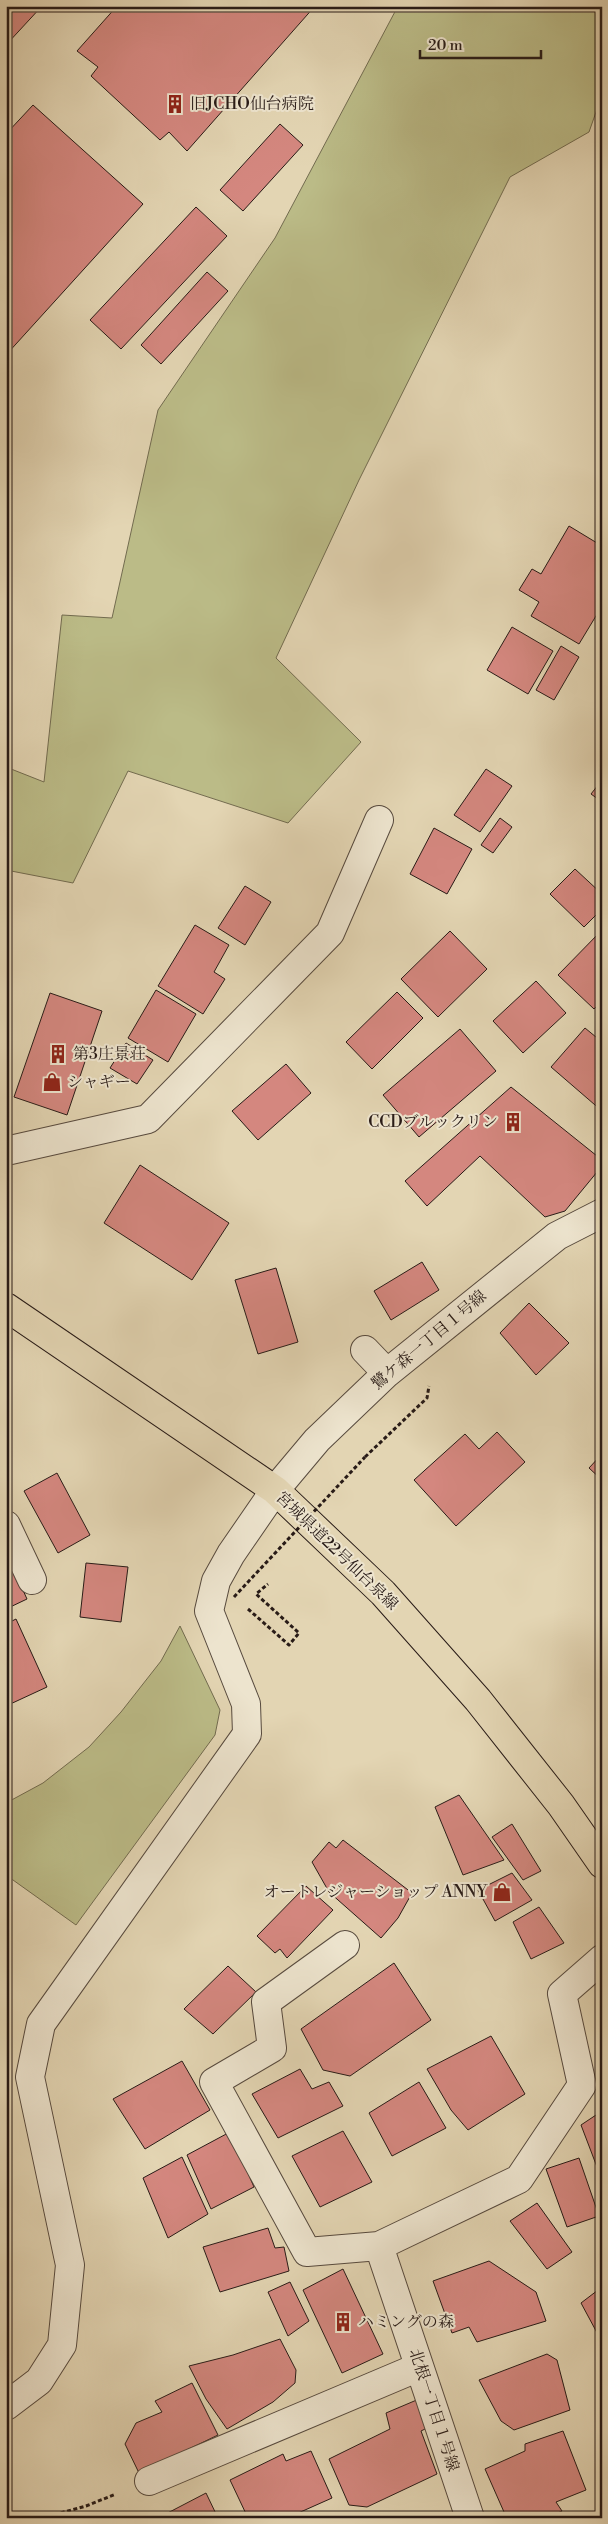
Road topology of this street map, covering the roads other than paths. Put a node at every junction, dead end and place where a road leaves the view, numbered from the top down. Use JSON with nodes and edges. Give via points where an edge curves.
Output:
{"nodes":[{"id":1,"x":378,"y":820,"type":"dead end"},
{"id":2,"x":6,"y":1151,"type":"edge"},
{"id":3,"x":602,"y":1213,"type":"edge"},
{"id":4,"x":6,"y":1308,"type":"edge"},
{"id":5,"x":365,"y":1350,"type":"dead end"},
{"id":6,"x":387,"y":1373,"type":"junction"},
{"id":7,"x":275,"y":1490,"type":"junction"},
{"id":8,"x":6,"y":1525,"type":"edge"},
{"id":9,"x":32,"y":1580,"type":"dead end"},
{"id":10,"x":602,"y":1864,"type":"edge"},
{"id":11,"x":345,"y":1945,"type":"dead end"},
{"id":12,"x":602,"y":1959,"type":"edge"},
{"id":13,"x":379,"y":2246,"type":"junction"},
{"id":14,"x":419,"y":2367,"type":"junction"},
{"id":15,"x":6,"y":2406,"type":"edge"},
{"id":16,"x":150,"y":2481,"type":"road end"},
{"id":17,"x":470,"y":2518,"type":"edge"}],
"edges":[{"from":1,"to":2,"type":"street","via":[[330,933],[148,1118]]},
{"from":3,"to":6,"type":"street","name":"鷺ケ森一丁目１号線","via":[[557,1236]]},
{"from":4,"to":7,"type":"main road","name":"宮城県道22号仙台泉線"},
{"from":5,"to":6,"type":"street"},
{"from":6,"to":7,"type":"street","name":"鷺ケ森一丁目１号線","via":[[317,1440]]},
{"from":7,"to":10,"type":"main road","name":"宮城県道22号仙台泉線","via":[[383,1593],[478,1700],[561,1805]]},
{"from":7,"to":15,"type":"street","name":"鷺ケ森一丁目１号線","via":[[216,1581],[209,1611],[246,1704],[247,1734],[42,2024],[30,2077],[70,2265],[62,2345],[39,2381]]},
{"from":8,"to":9,"type":"street"},
{"from":11,"to":13,"type":"street","via":[[266,2002],[272,2048],[214,2082],[307,2252]]},
{"from":12,"to":13,"type":"street","via":[[562,1994],[582,2085],[519,2180]]},
{"from":13,"to":14,"type":"street","name":"北根一丁目１号線"},
{"from":14,"to":16,"type":"street"},
{"from":14,"to":17,"type":"street","name":"北根一丁目１号線"}]}
